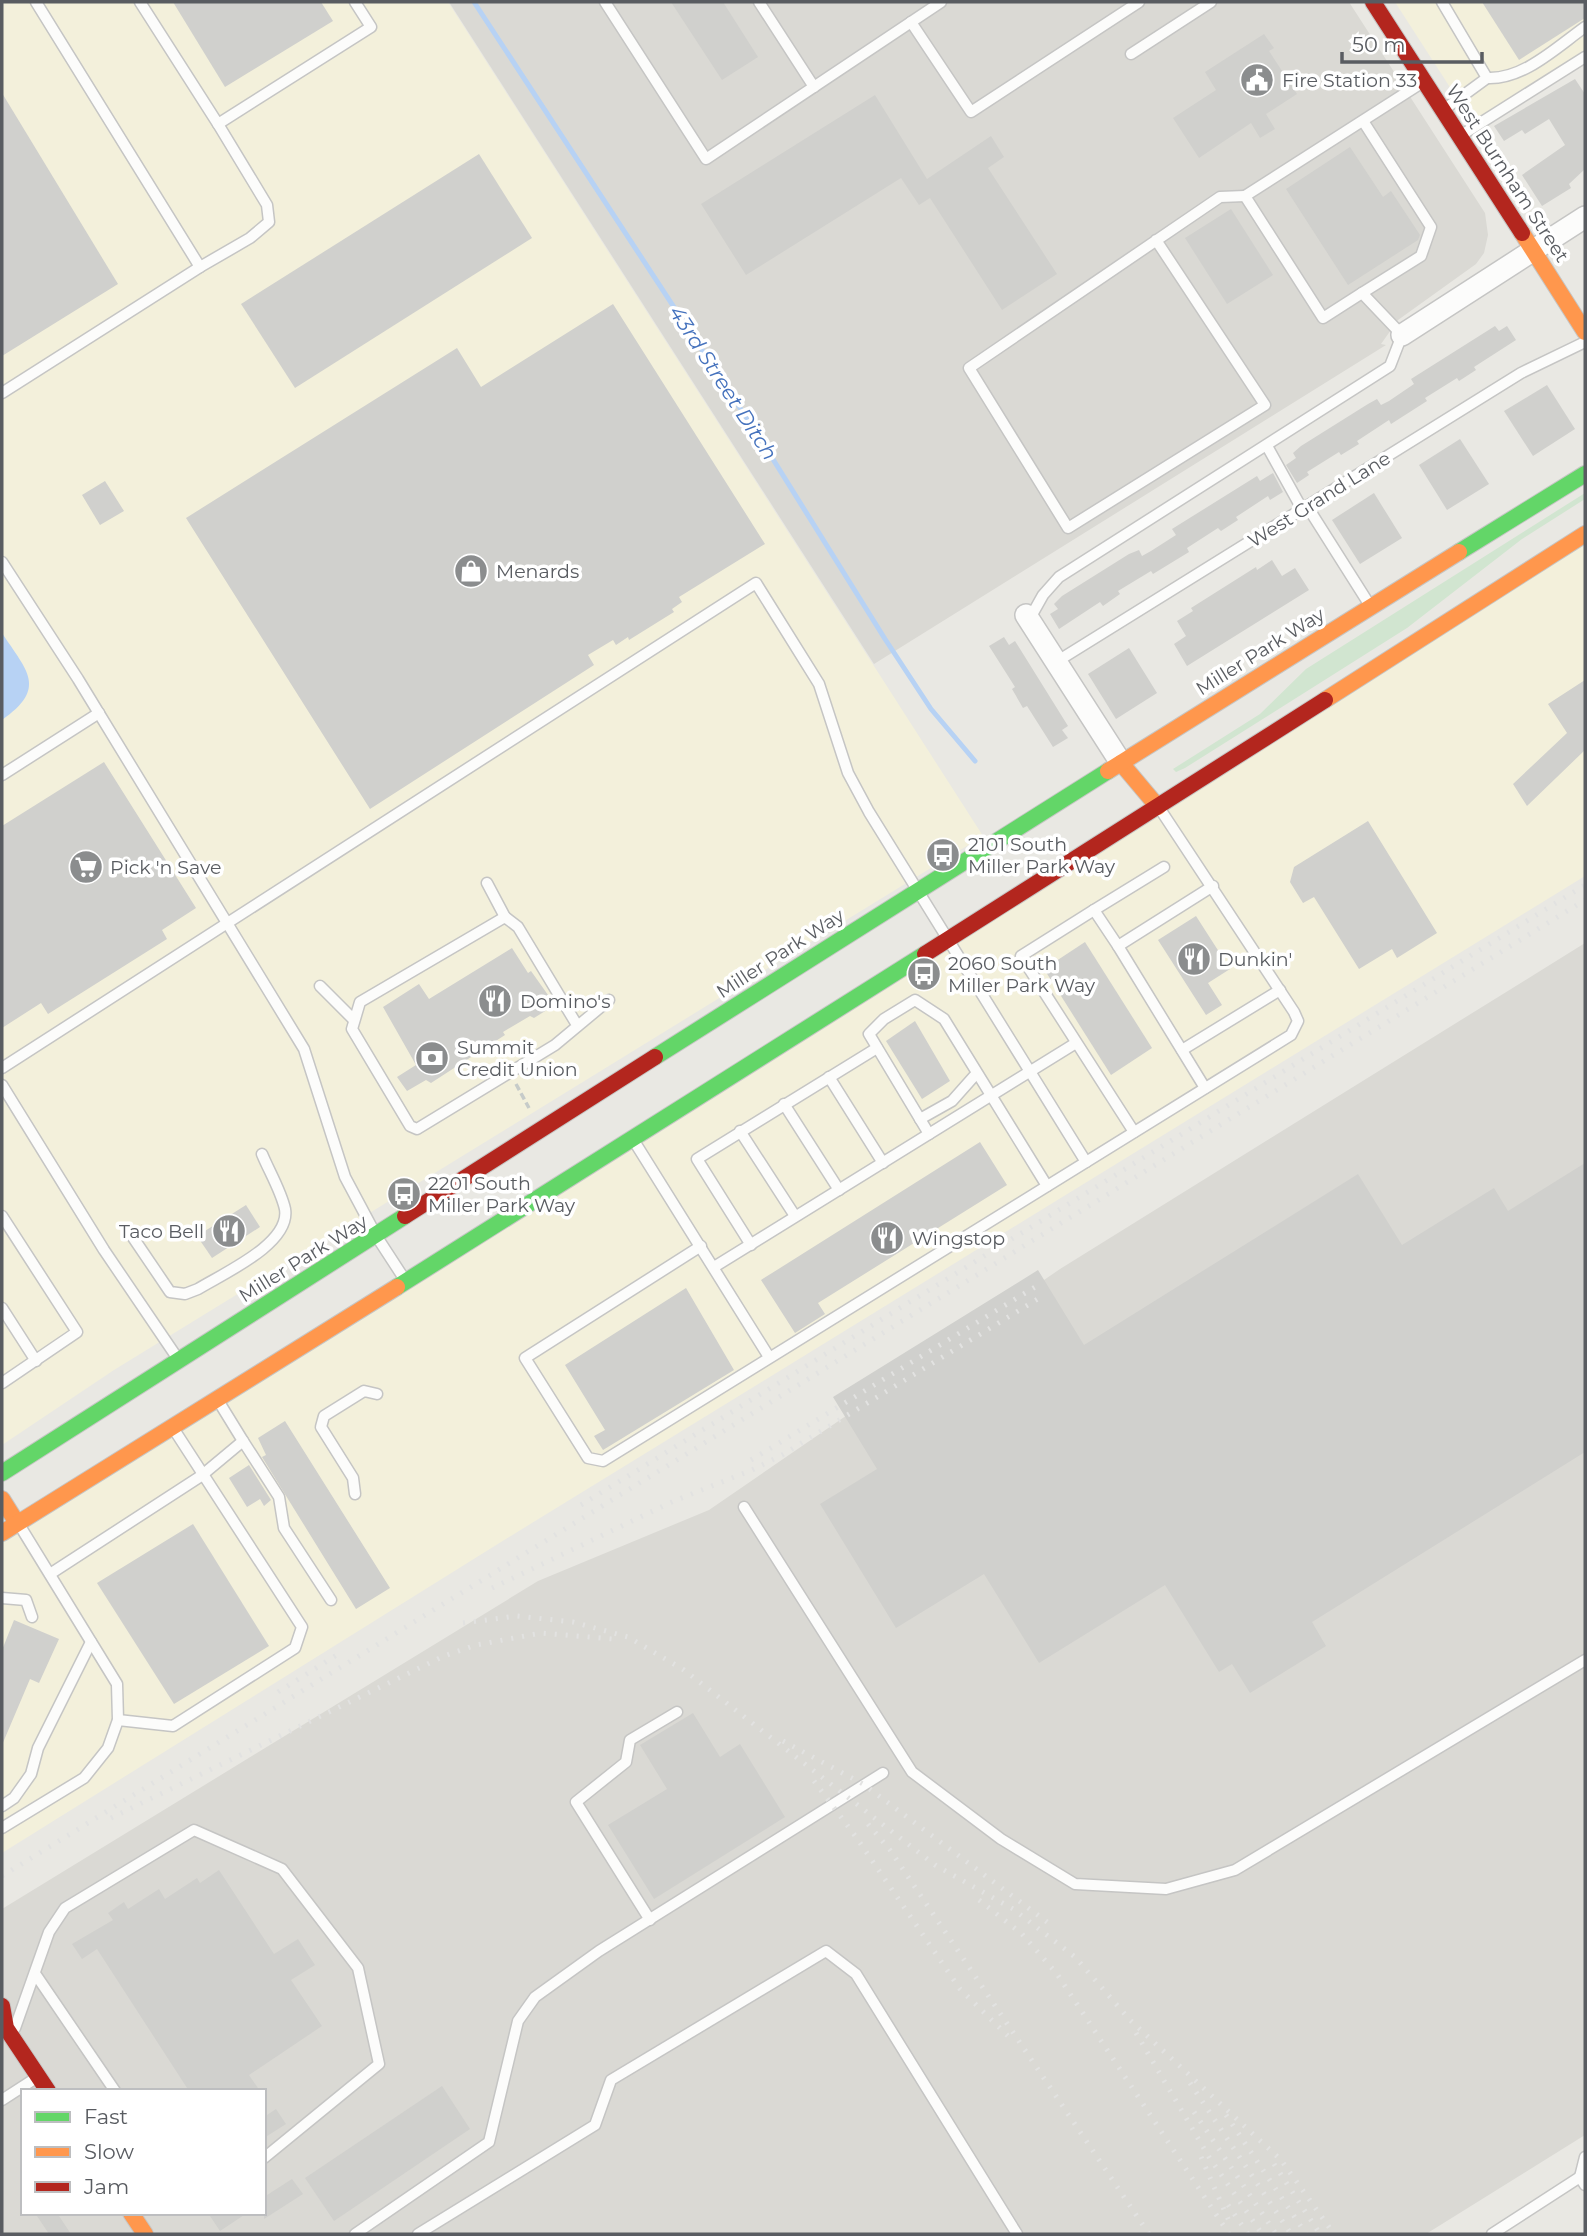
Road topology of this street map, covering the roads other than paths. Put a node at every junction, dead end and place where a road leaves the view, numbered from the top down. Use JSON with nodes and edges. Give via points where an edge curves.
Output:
{"nodes":[{"id":1,"x":36,"y":2,"type":"edge"},
{"id":2,"x":140,"y":2,"type":"edge"},
{"id":3,"x":355,"y":2,"type":"edge"},
{"id":4,"x":605,"y":2,"type":"edge"},
{"id":5,"x":759,"y":2,"type":"edge"},
{"id":6,"x":941,"y":2,"type":"edge"},
{"id":7,"x":1139,"y":2,"type":"edge"},
{"id":8,"x":1211,"y":2,"type":"edge"},
{"id":9,"x":1373,"y":2,"type":"edge"},
{"id":10,"x":1442,"y":2,"type":"edge"},
{"id":11,"x":911,"y":22,"type":"junction"},
{"id":12,"x":1585,"y":27,"type":"edge"},
{"id":13,"x":1131,"y":54,"type":"dead end"},
{"id":14,"x":1585,"y":57,"type":"edge"},
{"id":15,"x":1487,"y":78,"type":"junction"},
{"id":16,"x":1425,"y":81,"type":"junction"},
{"id":17,"x":814,"y":87,"type":"junction"},
{"id":18,"x":1443,"y":110,"type":"junction"},
{"id":19,"x":1363,"y":121,"type":"junction"},
{"id":20,"x":218,"y":124,"type":"junction"},
{"id":21,"x":1460,"y":136,"type":"junction"},
{"id":22,"x":1245,"y":196,"type":"junction"},
{"id":23,"x":1585,"y":217,"type":"edge"},
{"id":24,"x":1156,"y":240,"type":"junction"},
{"id":25,"x":1532,"y":250,"type":"junction"},
{"id":26,"x":200,"y":267,"type":"junction"},
{"id":27,"x":1362,"y":293,"type":"junction"},
{"id":28,"x":1585,"y":332,"type":"edge"},
{"id":29,"x":1402,"y":335,"type":"junction"},
{"id":30,"x":1585,"y":342,"type":"edge"},
{"id":31,"x":2,"y":393,"type":"edge"},
{"id":32,"x":1267,"y":446,"type":"junction"},
{"id":33,"x":1585,"y":474,"type":"edge"},
{"id":34,"x":1305,"y":508,"type":"junction"},
{"id":35,"x":1585,"y":534,"type":"edge"},
{"id":36,"x":2,"y":562,"type":"edge"},
{"id":37,"x":1371,"y":607,"type":"junction"},
{"id":38,"x":1027,"y":617,"type":"joint"},
{"id":39,"x":1056,"y":662,"type":"junction"},
{"id":40,"x":99,"y":713,"type":"junction"},
{"id":41,"x":1121,"y":763,"type":"junction"},
{"id":42,"x":2,"y":775,"type":"edge"},
{"id":43,"x":1158,"y":807,"type":"junction"},
{"id":44,"x":1164,"y":867,"type":"dead end"},
{"id":45,"x":486,"y":883,"type":"dead end"},
{"id":46,"x":1213,"y":886,"type":"junction"},
{"id":47,"x":915,"y":891,"type":"junction"},
{"id":48,"x":1094,"y":910,"type":"junction"},
{"id":49,"x":505,"y":918,"type":"junction"},
{"id":50,"x":227,"y":922,"type":"junction"},
{"id":51,"x":946,"y":939,"type":"junction"},
{"id":52,"x":1118,"y":946,"type":"junction"},
{"id":53,"x":320,"y":986,"type":"dead end"},
{"id":54,"x":1280,"y":990,"type":"junction"},
{"id":55,"x":609,"y":1000,"type":"dead end"},
{"id":56,"x":353,"y":1019,"type":"junction"},
{"id":57,"x":578,"y":1025,"type":"junction"},
{"id":58,"x":1076,"y":1043,"type":"junction"},
{"id":59,"x":877,"y":1048,"type":"junction"},
{"id":60,"x":1181,"y":1050,"type":"junction"},
{"id":61,"x":2,"y":1068,"type":"edge"},
{"id":62,"x":1028,"y":1073,"type":"junction"},
{"id":63,"x":976,"y":1074,"type":"junction"},
{"id":64,"x":829,"y":1077,"type":"junction"},
{"id":65,"x":2,"y":1086,"type":"edge"},
{"id":66,"x":1205,"y":1088,"type":"junction"},
{"id":67,"x":990,"y":1097,"type":"junction"},
{"id":68,"x":784,"y":1104,"type":"junction"},
{"id":69,"x":920,"y":1119,"type":"junction"},
{"id":70,"x":740,"y":1131,"type":"junction"},
{"id":71,"x":1134,"y":1132,"type":"junction"},
{"id":72,"x":929,"y":1134,"type":"junction"},
{"id":73,"x":633,"y":1138,"type":"junction"},
{"id":74,"x":262,"y":1154,"type":"dead end"},
{"id":75,"x":1086,"y":1162,"type":"junction"},
{"id":76,"x":883,"y":1163,"type":"junction"},
{"id":77,"x":1047,"y":1186,"type":"junction"},
{"id":78,"x":839,"y":1190,"type":"junction"},
{"id":79,"x":2,"y":1216,"type":"edge"},
{"id":80,"x":795,"y":1216,"type":"junction"},
{"id":81,"x":130,"y":1233,"type":"dead end"},
{"id":82,"x":377,"y":1237,"type":"junction"},
{"id":83,"x":751,"y":1245,"type":"junction"},
{"id":84,"x":701,"y":1246,"type":"junction"},
{"id":85,"x":714,"y":1267,"type":"junction"},
{"id":86,"x":406,"y":1280,"type":"junction"},
{"id":87,"x":2,"y":1308,"type":"edge"},
{"id":88,"x":769,"y":1357,"type":"junction"},
{"id":89,"x":36,"y":1360,"type":"junction"},
{"id":90,"x":180,"y":1361,"type":"junction"},
{"id":91,"x":2,"y":1383,"type":"edge"},
{"id":92,"x":377,"y":1394,"type":"dead end"},
{"id":93,"x":218,"y":1400,"type":"junction"},
{"id":94,"x":174,"y":1428,"type":"junction"},
{"id":95,"x":243,"y":1441,"type":"junction"},
{"id":96,"x":2,"y":1474,"type":"edge"},
{"id":97,"x":201,"y":1476,"type":"junction"},
{"id":98,"x":355,"y":1494,"type":"dead end"},
{"id":99,"x":2,"y":1499,"type":"edge"},
{"id":100,"x":744,"y":1507,"type":"dead end"},
{"id":101,"x":17,"y":1523,"type":"junction"},
{"id":102,"x":2,"y":1533,"type":"edge"},
{"id":103,"x":50,"y":1574,"type":"junction"},
{"id":104,"x":2,"y":1598,"type":"edge"},
{"id":105,"x":331,"y":1600,"type":"dead end"},
{"id":106,"x":32,"y":1616,"type":"dead end"},
{"id":107,"x":92,"y":1642,"type":"junction"},
{"id":108,"x":1585,"y":1660,"type":"edge"},
{"id":109,"x":677,"y":1712,"type":"dead end"},
{"id":110,"x":118,"y":1720,"type":"junction"},
{"id":111,"x":883,"y":1773,"type":"dead end"},
{"id":112,"x":2,"y":1806,"type":"edge"},
{"id":113,"x":2,"y":1828,"type":"edge"},
{"id":114,"x":650,"y":1920,"type":"junction"},
{"id":115,"x":36,"y":1975,"type":"junction"},
{"id":116,"x":2,"y":2006,"type":"edge"},
{"id":117,"x":9,"y":2037,"type":"edge"},
{"id":118,"x":38,"y":2077,"type":"junction"},
{"id":119,"x":47,"y":2089,"type":"edge"},
{"id":120,"x":114,"y":2089,"type":"edge"},
{"id":121,"x":2,"y":2100,"type":"edge"},
{"id":122,"x":266,"y":2156,"type":"edge"},
{"id":123,"x":1585,"y":2157,"type":"edge"},
{"id":124,"x":1583,"y":2181,"type":"edge"},
{"id":125,"x":132,"y":2215,"type":"edge"},
{"id":126,"x":145,"y":2234,"type":"edge"},
{"id":127,"x":355,"y":2234,"type":"edge"},
{"id":128,"x":418,"y":2234,"type":"edge"},
{"id":129,"x":1017,"y":2234,"type":"edge"},
{"id":130,"x":1492,"y":2234,"type":"edge"}],
"edges":[{"from":1,"to":26,"type":"lane"},
{"from":2,"to":20,"type":"lane"},
{"from":3,"to":20,"type":"lane","via":[[371,27]]},
{"from":4,"to":17,"type":"lane","via":[[706,159]]},
{"from":5,"to":17,"type":"lane"},
{"from":6,"to":11,"type":"lane"},
{"from":7,"to":11,"type":"lane","via":[[971,112]]},
{"from":8,"to":13,"type":"lane"},
{"from":9,"to":16,"type":"main road","name":"West Burnham Street"},
{"from":10,"to":15,"type":"lane"},
{"from":11,"to":17,"type":"lane"},
{"from":12,"to":15,"type":"lane","via":[[1518,72],[1502,79]]},
{"from":14,"to":21,"type":"lane"},
{"from":15,"to":18,"type":"lane"},
{"from":16,"to":18,"type":"main road","name":"West Burnham Street"},
{"from":16,"to":19,"type":"lane"},
{"from":18,"to":21,"type":"main road","name":"West Burnham Street"},
{"from":19,"to":22,"type":"lane"},
{"from":19,"to":27,"type":"lane","via":[[1431,227],[1422,256]]},
{"from":20,"to":26,"type":"lane","via":[[267,205],[268,222],[250,239]]},
{"from":21,"to":25,"type":"main road","name":"West Burnham Street"},
{"from":22,"to":24,"type":"lane","via":[[1220,197]]},
{"from":22,"to":27,"type":"lane","via":[[1323,318]]},
{"from":23,"to":25,"type":"street"},
{"from":24,"to":24,"type":"lane","via":[[970,368],[1068,527],[1265,405]]},
{"from":25,"to":28,"type":"main road","name":"West Burnham Street"},
{"from":25,"to":29,"type":"street"},
{"from":26,"to":31,"type":"lane"},
{"from":27,"to":29,"type":"lane"},
{"from":29,"to":32,"type":"lane","via":[[1385,371]]},
{"from":30,"to":34,"type":"lane","name":"West Grand Lane","via":[[1521,373]]},
{"from":32,"to":34,"type":"lane"},
{"from":32,"to":38,"type":"lane","via":[[1059,577]]},
{"from":33,"to":37,"type":"main road","name":"Miller Park Way"},
{"from":34,"to":37,"type":"lane"},
{"from":34,"to":39,"type":"lane","name":"West Grand Lane"},
{"from":35,"to":43,"type":"main road"},
{"from":36,"to":40,"type":"lane"},
{"from":37,"to":41,"type":"main road","name":"Miller Park Way"},
{"from":38,"to":39,"type":"street"},
{"from":39,"to":41,"type":"street"},
{"from":40,"to":42,"type":"lane"},
{"from":40,"to":50,"type":"lane"},
{"from":41,"to":43,"type":"main road"},
{"from":41,"to":47,"type":"main road","name":"Miller Park Way"},
{"from":43,"to":46,"type":"lane"},
{"from":43,"to":51,"type":"main road"},
{"from":44,"to":48,"type":"lane"},
{"from":45,"to":49,"type":"lane"},
{"from":46,"to":52,"type":"lane"},
{"from":46,"to":54,"type":"lane"},
{"from":47,"to":50,"type":"lane","via":[[848,773],[819,684],[755,583]]},
{"from":47,"to":51,"type":"lane"},
{"from":47,"to":82,"type":"main road","name":"Miller Park Way"},
{"from":48,"to":52,"type":"lane"},
{"from":48,"to":58,"type":"lane","via":[[1021,956]]},
{"from":49,"to":56,"type":"lane","via":[[360,1002]]},
{"from":49,"to":57,"type":"lane","via":[[518,927]]},
{"from":50,"to":61,"type":"lane"},
{"from":50,"to":82,"type":"lane","via":[[304,1049],[345,1177]]},
{"from":51,"to":62,"type":"lane"},
{"from":51,"to":73,"type":"main road"},
{"from":52,"to":60,"type":"lane"},
{"from":53,"to":56,"type":"lane"},
{"from":54,"to":60,"type":"lane"},
{"from":54,"to":66,"type":"lane","via":[[1294,1012],[1297,1028]]},
{"from":55,"to":57,"type":"lane"},
{"from":56,"to":57,"type":"lane","via":[[355,1038],[410,1126],[417,1129],[555,1045]]},
{"from":58,"to":62,"type":"lane"},
{"from":58,"to":71,"type":"lane"},
{"from":59,"to":63,"type":"lane","via":[[869,1034],[915,1000],[944,1019]]},
{"from":59,"to":64,"type":"lane"},
{"from":59,"to":69,"type":"lane"},
{"from":60,"to":66,"type":"lane"},
{"from":62,"to":67,"type":"lane"},
{"from":62,"to":75,"type":"lane"},
{"from":63,"to":67,"type":"lane"},
{"from":63,"to":69,"type":"lane","via":[[952,1101]]},
{"from":64,"to":68,"type":"lane"},
{"from":64,"to":76,"type":"lane"},
{"from":65,"to":90,"type":"lane"},
{"from":66,"to":71,"type":"lane"},
{"from":67,"to":72,"type":"lane"},
{"from":67,"to":77,"type":"lane"},
{"from":68,"to":70,"type":"lane"},
{"from":68,"to":78,"type":"lane"},
{"from":69,"to":72,"type":"lane"},
{"from":70,"to":80,"type":"lane"},
{"from":70,"to":83,"type":"lane","via":[[697,1159]]},
{"from":71,"to":75,"type":"lane"},
{"from":72,"to":76,"type":"lane"},
{"from":73,"to":84,"type":"lane"},
{"from":73,"to":86,"type":"main road"},
{"from":74,"to":81,"type":"lane","via":[[285,1211],[282,1227],[272,1243],[198,1289],[185,1294],[170,1292]]},
{"from":75,"to":77,"type":"lane"},
{"from":76,"to":78,"type":"lane"},
{"from":77,"to":88,"type":"lane"},
{"from":78,"to":80,"type":"lane"},
{"from":79,"to":89,"type":"lane","via":[[77,1332]]},
{"from":80,"to":83,"type":"lane"},
{"from":82,"to":86,"type":"lane"},
{"from":82,"to":90,"type":"main road","name":"Miller Park Way"},
{"from":83,"to":85,"type":"lane"},
{"from":84,"to":85,"type":"lane"},
{"from":84,"to":88,"type":"lane","via":[[525,1358],[588,1458],[603,1461]]},
{"from":85,"to":88,"type":"lane"},
{"from":86,"to":93,"type":"main road"},
{"from":87,"to":89,"type":"lane"},
{"from":89,"to":91,"type":"lane"},
{"from":90,"to":96,"type":"main road","name":"Miller Park Way"},
{"from":92,"to":98,"type":"lane","via":[[364,1391],[324,1416],[320,1427],[353,1478]]},
{"from":93,"to":94,"type":"main road"},
{"from":93,"to":95,"type":"lane"},
{"from":94,"to":97,"type":"lane"},
{"from":94,"to":101,"type":"main road"},
{"from":95,"to":97,"type":"lane"},
{"from":95,"to":105,"type":"lane","via":[[279,1497],[284,1528]]},
{"from":97,"to":103,"type":"lane"},
{"from":97,"to":110,"type":"lane","via":[[302,1627],[295,1648],[173,1726]]},
{"from":99,"to":101,"type":"main road"},
{"from":100,"to":108,"type":"lane","via":[[912,1772],[1001,1839],[1075,1884],[1166,1889],[1236,1870]]},
{"from":101,"to":102,"type":"main road"},
{"from":101,"to":103,"type":"lane"},
{"from":103,"to":107,"type":"lane"},
{"from":104,"to":106,"type":"lane","via":[[26,1600]]},
{"from":107,"to":110,"type":"lane","via":[[117,1684]]},
{"from":107,"to":112,"type":"lane","via":[[38,1748],[31,1774],[14,1798]]},
{"from":109,"to":114,"type":"lane","via":[[630,1741],[626,1762],[576,1802]]},
{"from":110,"to":113,"type":"lane","via":[[108,1748],[84,1778]]},
{"from":111,"to":114,"type":"lane"},
{"from":114,"to":127,"type":"lane","via":[[535,1997],[522,2011],[489,2142]]},
{"from":115,"to":117,"type":"lane"},
{"from":115,"to":120,"type":"lane"},
{"from":115,"to":122,"type":"lane","via":[[49,1932],[65,1908],[194,1830],[282,1869],[358,1968],[379,2064]]},
{"from":116,"to":117,"type":"main road"},
{"from":117,"to":118,"type":"main road"},
{"from":118,"to":119,"type":"main road"},
{"from":118,"to":121,"type":"lane"},
{"from":123,"to":124,"type":"lane"},
{"from":124,"to":130,"type":"lane"},
{"from":125,"to":126,"type":"main road"},
{"from":128,"to":129,"type":"lane","via":[[595,2125],[611,2080],[825,1951],[856,1974]]}]}
